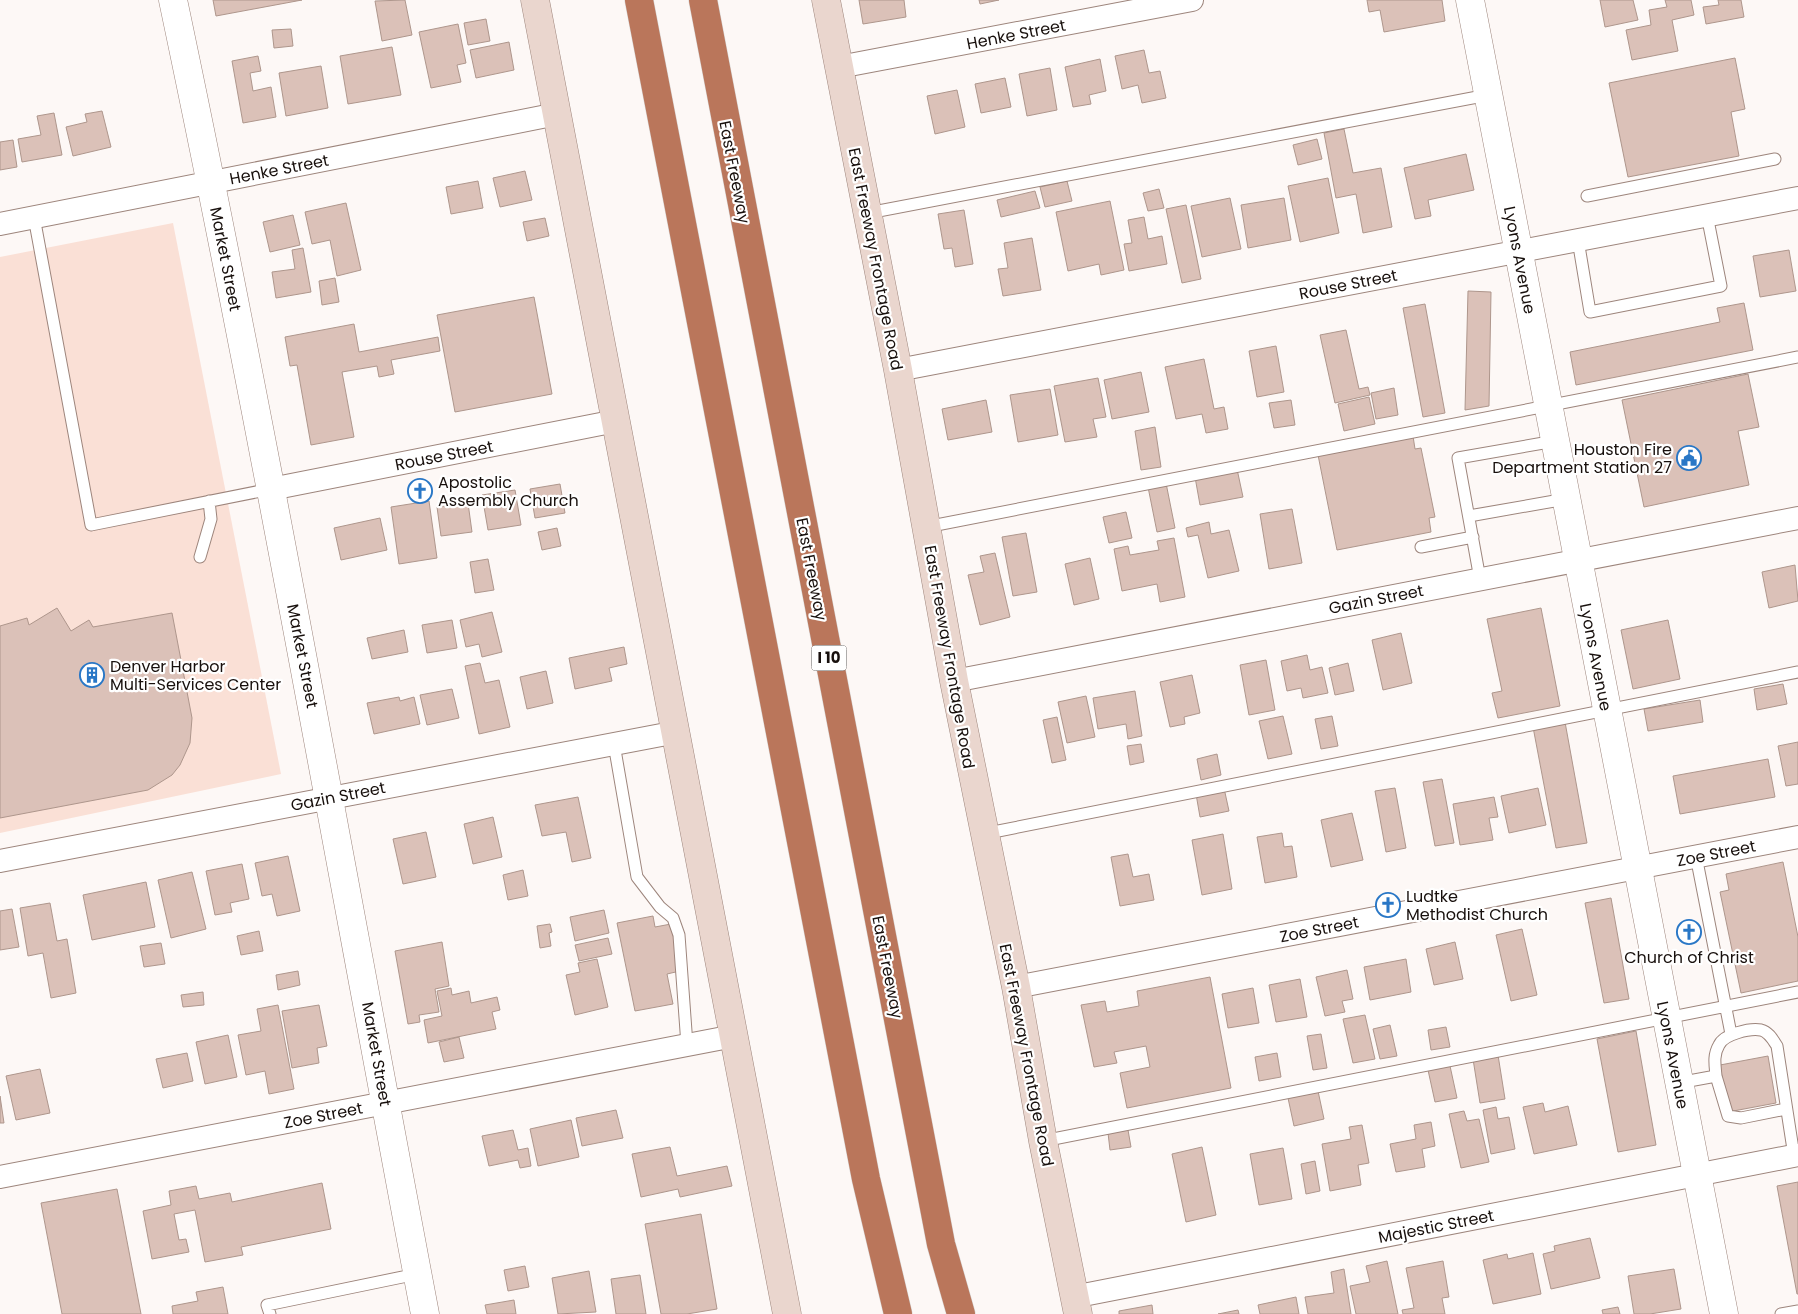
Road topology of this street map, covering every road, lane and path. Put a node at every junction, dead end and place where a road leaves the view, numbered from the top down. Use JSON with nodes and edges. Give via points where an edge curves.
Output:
{"nodes":[{"id":1,"x":173,"y":0,"type":"edge"},
{"id":2,"x":536,"y":0,"type":"edge"},
{"id":3,"x":639,"y":0,"type":"edge"},
{"id":4,"x":703,"y":0,"type":"edge"},
{"id":5,"x":826,"y":0,"type":"edge"},
{"id":6,"x":1192,"y":0,"type":"edge"},
{"id":7,"x":1470,"y":0,"type":"edge"},
{"id":8,"x":840,"y":67,"type":"junction"},
{"id":9,"x":1488,"y":95,"type":"junction"},
{"id":10,"x":557,"y":114,"type":"junction"},
{"id":11,"x":1774,"y":160,"type":"dead end"},
{"id":12,"x":212,"y":183,"type":"junction"},
{"id":13,"x":1587,"y":196,"type":"dead end"},
{"id":14,"x":1798,"y":198,"type":"edge"},
{"id":15,"x":868,"y":213,"type":"junction"},
{"id":16,"x":1707,"y":215,"type":"junction"},
{"id":17,"x":34,"y":218,"type":"junction"},
{"id":18,"x":0,"y":224,"type":"edge"},
{"id":19,"x":1578,"y":240,"type":"junction"},
{"id":20,"x":1518,"y":251,"type":"junction"},
{"id":21,"x":1798,"y":357,"type":"edge"},
{"id":22,"x":898,"y":370,"type":"junction"},
{"id":23,"x":1549,"y":406,"type":"junction"},
{"id":24,"x":616,"y":421,"type":"junction"},
{"id":25,"x":1555,"y":441,"type":"junction"},
{"id":26,"x":271,"y":489,"type":"junction"},
{"id":27,"x":1566,"y":499,"type":"junction"},
{"id":28,"x":209,"y":501,"type":"junction"},
{"id":29,"x":1469,"y":516,"type":"junction"},
{"id":30,"x":1798,"y":518,"type":"edge"},
{"id":31,"x":926,"y":527,"type":"junction"},
{"id":32,"x":1472,"y":537,"type":"junction"},
{"id":33,"x":1421,"y":546,"type":"dead end"},
{"id":34,"x":200,"y":557,"type":"dead end"},
{"id":35,"x":1578,"y":560,"type":"junction"},
{"id":36,"x":1480,"y":579,"type":"junction"},
{"id":37,"x":1798,"y":672,"type":"edge"},
{"id":38,"x":954,"y":681,"type":"junction"},
{"id":39,"x":1606,"y":710,"type":"junction"},
{"id":40,"x":676,"y":732,"type":"junction"},
{"id":41,"x":614,"y":744,"type":"junction"},
{"id":42,"x":330,"y":798,"type":"junction"},
{"id":43,"x":983,"y":834,"type":"junction"},
{"id":44,"x":1798,"y":837,"type":"edge"},
{"id":45,"x":1696,"y":856,"type":"junction"},
{"id":46,"x":0,"y":861,"type":"edge"},
{"id":47,"x":1638,"y":868,"type":"junction"},
{"id":48,"x":1016,"y":987,"type":"junction"},
{"id":49,"x":1798,"y":992,"type":"edge"},
{"id":50,"x":1726,"y":1006,"type":"junction"},
{"id":51,"x":1666,"y":1018,"type":"junction"},
{"id":52,"x":1731,"y":1034,"type":"junction"},
{"id":53,"x":734,"y":1036,"type":"junction"},
{"id":54,"x":686,"y":1045,"type":"junction"},
{"id":55,"x":1716,"y":1076,"type":"junction"},
{"id":56,"x":1678,"y":1083,"type":"junction"},
{"id":57,"x":385,"y":1103,"type":"junction"},
{"id":58,"x":1786,"y":1109,"type":"junction"},
{"id":59,"x":1043,"y":1141,"type":"junction"},
{"id":60,"x":1796,"y":1156,"type":"edge"},
{"id":61,"x":1696,"y":1175,"type":"junction"},
{"id":62,"x":0,"y":1176,"type":"edge"},
{"id":63,"x":417,"y":1274,"type":"junction"},
{"id":64,"x":1076,"y":1305,"type":"edge"},
{"id":65,"x":1798,"y":1311,"type":"edge"},
{"id":66,"x":270,"y":1314,"type":"edge"},
{"id":67,"x":425,"y":1314,"type":"edge"},
{"id":68,"x":787,"y":1314,"type":"edge"},
{"id":69,"x":898,"y":1314,"type":"edge"},
{"id":70,"x":961,"y":1314,"type":"edge"},
{"id":71,"x":1724,"y":1314,"type":"edge"},
{"id":72,"x":1781,"y":1314,"type":"edge"}],
"edges":[{"from":1,"to":12,"type":"street","name":"Market Street"},
{"from":2,"to":10,"type":"main road"},
{"from":3,"to":69,"type":"highway","via":[[866,1178]]},
{"from":4,"to":70,"type":"highway","name":"East Freeway","number":"I 10","via":[[938,1224]]},
{"from":5,"to":8,"type":"main road","name":"East Freeway Frontage Road"},
{"from":6,"to":8,"type":"street","name":"Henke Street"},
{"from":7,"to":9,"type":"street","name":"Lyons Avenue"},
{"from":8,"to":15,"type":"main road","name":"East Freeway Frontage Road"},
{"from":9,"to":15,"type":"lane"},
{"from":9,"to":20,"type":"street","name":"Lyons Avenue"},
{"from":10,"to":12,"type":"street","name":"Henke Street"},
{"from":10,"to":24,"type":"main road"},
{"from":11,"to":13,"type":"lane"},
{"from":12,"to":17,"type":"street","name":"Henke Street"},
{"from":12,"to":26,"type":"street","name":"Market Street"},
{"from":14,"to":16,"type":"street","name":"Rouse Street"},
{"from":15,"to":22,"type":"main road","name":"East Freeway Frontage Road"},
{"from":16,"to":19,"type":"street","name":"Rouse Street"},
{"from":16,"to":19,"type":"lane","via":[[1721,286],[1590,312]]},
{"from":17,"to":18,"type":"street","name":"Henke Street"},
{"from":17,"to":28,"type":"lane","via":[[91,525]]},
{"from":19,"to":20,"type":"street","name":"Rouse Street"},
{"from":20,"to":22,"type":"street","name":"Rouse Street"},
{"from":20,"to":23,"type":"street","name":"Lyons Avenue"},
{"from":21,"to":23,"type":"lane"},
{"from":22,"to":31,"type":"main road","name":"East Freeway Frontage Road"},
{"from":23,"to":25,"type":"street","name":"Lyons Avenue"},
{"from":23,"to":31,"type":"lane"},
{"from":24,"to":26,"type":"street","name":"Rouse Street"},
{"from":24,"to":40,"type":"main road"},
{"from":25,"to":27,"type":"street","name":"Lyons Avenue"},
{"from":25,"to":29,"type":"lane","via":[[1458,458]]},
{"from":26,"to":28,"type":"lane"},
{"from":26,"to":42,"type":"street","name":"Market Street"},
{"from":27,"to":29,"type":"lane"},
{"from":27,"to":35,"type":"street","name":"Lyons Avenue"},
{"from":28,"to":34,"type":"lane","via":[[212,519]]},
{"from":29,"to":32,"type":"lane"},
{"from":30,"to":35,"type":"street","name":"Gazin Street"},
{"from":31,"to":38,"type":"main road","name":"East Freeway Frontage Road"},
{"from":32,"to":33,"type":"lane"},
{"from":32,"to":36,"type":"lane"},
{"from":35,"to":36,"type":"street","name":"Gazin Street"},
{"from":35,"to":39,"type":"street","name":"Lyons Avenue"},
{"from":36,"to":38,"type":"street","name":"Gazin Street"},
{"from":37,"to":39,"type":"lane"},
{"from":38,"to":43,"type":"main road","name":"East Freeway Frontage Road"},
{"from":39,"to":43,"type":"lane"},
{"from":39,"to":47,"type":"street","name":"Lyons Avenue"},
{"from":40,"to":41,"type":"street","name":"Gazin Street"},
{"from":40,"to":53,"type":"main road"},
{"from":41,"to":42,"type":"street","name":"Gazin Street"},
{"from":41,"to":54,"type":"lane","via":[[637,877],[660,907],[673,918],[679,935]]},
{"from":42,"to":46,"type":"street","name":"Gazin Street"},
{"from":42,"to":57,"type":"street","name":"Market Street"},
{"from":43,"to":48,"type":"main road","name":"East Freeway Frontage Road"},
{"from":44,"to":45,"type":"street","name":"Zoe Street"},
{"from":45,"to":47,"type":"street","name":"Zoe Street"},
{"from":45,"to":50,"type":"lane"},
{"from":47,"to":48,"type":"street","name":"Zoe Street"},
{"from":47,"to":51,"type":"street","name":"Lyons Avenue"},
{"from":48,"to":59,"type":"main road","name":"East Freeway Frontage Road"},
{"from":49,"to":50,"type":"lane"},
{"from":50,"to":51,"type":"lane"},
{"from":50,"to":52,"type":"lane"},
{"from":51,"to":56,"type":"street","name":"Lyons Avenue"},
{"from":51,"to":59,"type":"lane"},
{"from":52,"to":55,"type":"lane","via":[[1719,1043],[1715,1055]]},
{"from":52,"to":58,"type":"lane","via":[[1760,1030],[1770,1035],[1777,1046]]},
{"from":53,"to":54,"type":"street","name":"Zoe Street"},
{"from":53,"to":68,"type":"main road"},
{"from":54,"to":57,"type":"street","name":"Zoe Street"},
{"from":55,"to":56,"type":"lane"},
{"from":55,"to":58,"type":"lane","via":[[1728,1116],[1741,1118]]},
{"from":56,"to":61,"type":"street","name":"Lyons Avenue"},
{"from":57,"to":62,"type":"street","name":"Zoe Street"},
{"from":57,"to":63,"type":"street","name":"Market Street"},
{"from":58,"to":60,"type":"lane"},
{"from":59,"to":64,"type":"main road","name":"East Freeway Frontage Road"},
{"from":60,"to":61,"type":"street","name":"Majestic Street"},
{"from":61,"to":64,"type":"street","name":"Majestic Street"},
{"from":61,"to":71,"type":"street","name":"Lyons Avenue"},
{"from":63,"to":66,"type":"lane","via":[[267,1305]]},
{"from":63,"to":67,"type":"street","name":"Market Street"},
{"from":65,"to":72,"type":"lane"}]}
